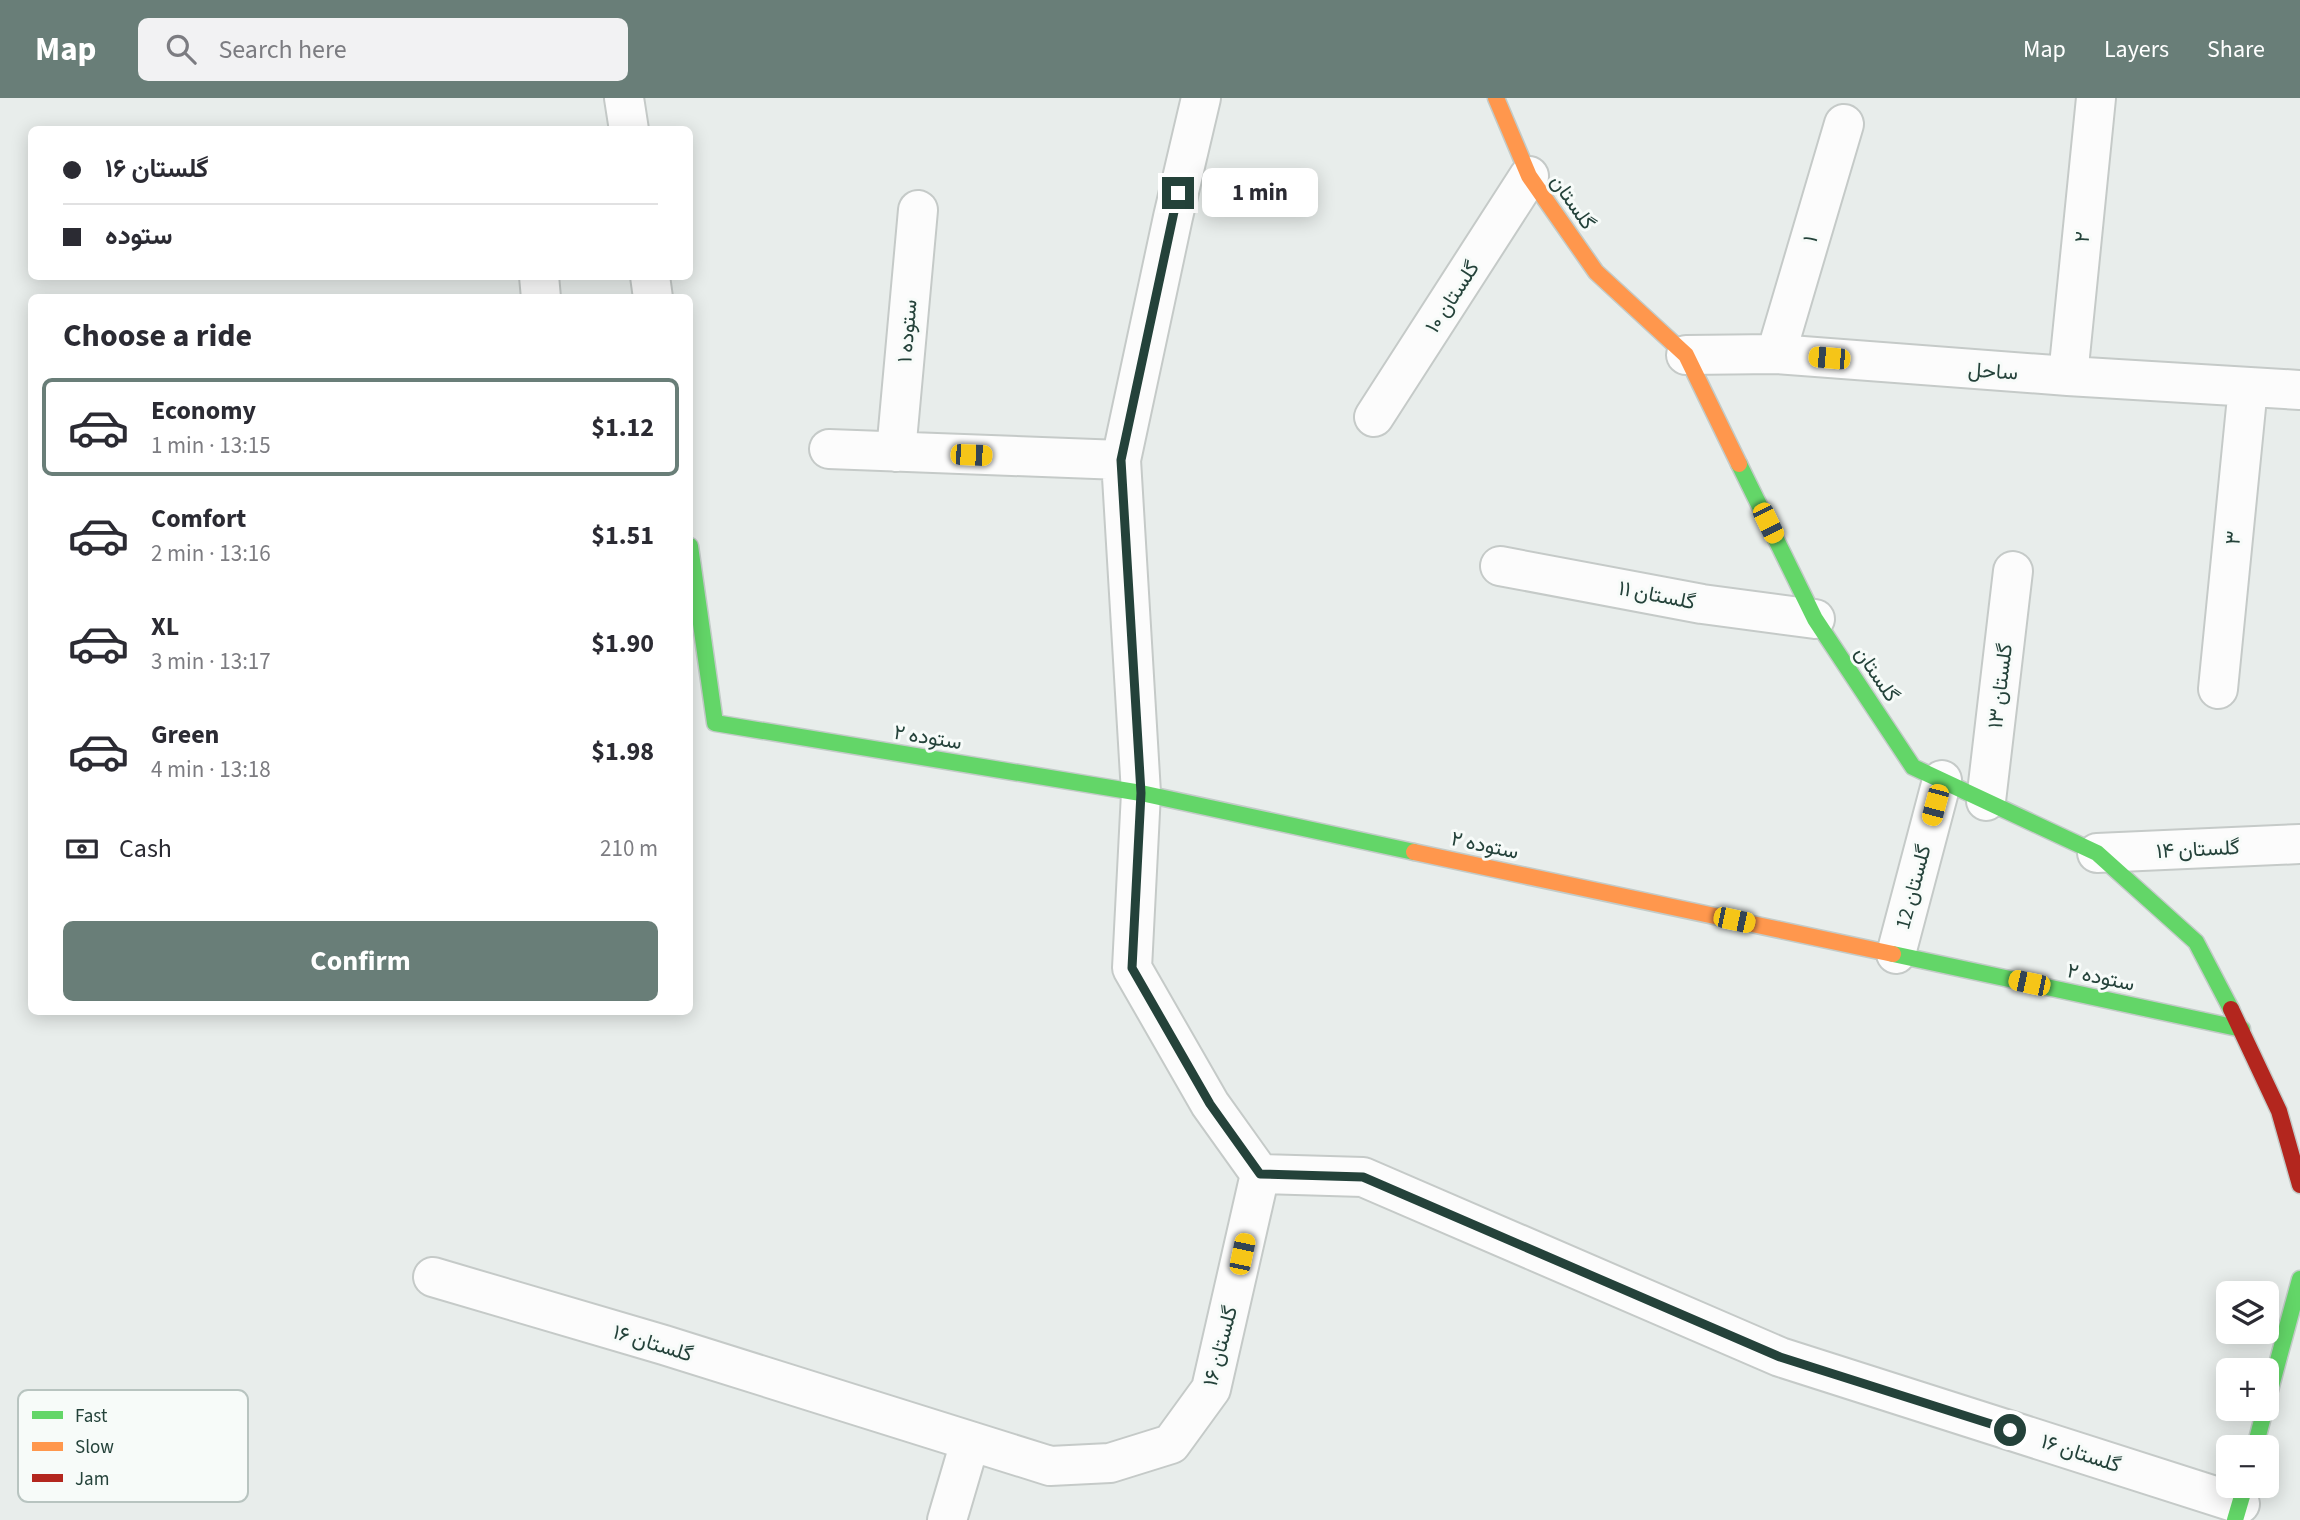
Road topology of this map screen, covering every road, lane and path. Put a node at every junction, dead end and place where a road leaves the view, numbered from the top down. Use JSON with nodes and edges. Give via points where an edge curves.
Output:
{"nodes":[{"id":1,"x":624,"y":98,"type":"edge"},
{"id":2,"x":1200,"y":98,"type":"edge"},
{"id":3,"x":1496,"y":98,"type":"edge"},
{"id":4,"x":2096,"y":98,"type":"edge"},
{"id":5,"x":1844,"y":124,"type":"dead end"},
{"id":6,"x":628,"y":126,"type":"edge"},
{"id":7,"x":1529,"y":176,"type":"junction"},
{"id":8,"x":918,"y":210,"type":"dead end"},
{"id":9,"x":1776,"y":354,"type":"junction"},
{"id":10,"x":1686,"y":355,"type":"junction"},
{"id":11,"x":2068,"y":376,"type":"junction"},
{"id":12,"x":2248,"y":387,"type":"junction"},
{"id":13,"x":2300,"y":390,"type":"edge"},
{"id":14,"x":1374,"y":417,"type":"dead end"},
{"id":15,"x":830,"y":449,"type":"dead end"},
{"id":16,"x":896,"y":452,"type":"junction"},
{"id":17,"x":1121,"y":460,"type":"junction"},
{"id":18,"x":1500,"y":566,"type":"dead end"},
{"id":19,"x":693,"y":567,"type":"edge"},
{"id":20,"x":2013,"y":572,"type":"dead end"},
{"id":21,"x":1815,"y":619,"type":"junction"},
{"id":22,"x":2218,"y":689,"type":"dead end"},
{"id":23,"x":1942,"y":780,"type":"junction"},
{"id":24,"x":1141,"y":793,"type":"junction"},
{"id":25,"x":1986,"y":801,"type":"junction"},
{"id":26,"x":2300,"y":844,"type":"edge"},
{"id":27,"x":2097,"y":853,"type":"junction"},
{"id":28,"x":1896,"y":954,"type":"junction"},
{"id":29,"x":2242,"y":1029,"type":"junction"},
{"id":30,"x":2290,"y":1107,"type":"edge"},
{"id":31,"x":1260,"y":1174,"type":"junction"},
{"id":32,"x":2300,"y":1185,"type":"edge"},
{"id":33,"x":433,"y":1278,"type":"dead end"},
{"id":34,"x":2300,"y":1279,"type":"edge"},
{"id":35,"x":2279,"y":1358,"type":"edge"},
{"id":36,"x":970,"y":1442,"type":"junction"},
{"id":37,"x":2240,"y":1503,"type":"edge"},
{"id":38,"x":947,"y":1520,"type":"edge"}],
"edges":[{"from":1,"to":6,"type":"street"},
{"from":2,"to":17,"type":"street"},
{"from":3,"to":7,"type":"street","name":"گلستان"},
{"from":4,"to":11,"type":"street","name":"۲"},
{"from":5,"to":9,"type":"street","name":"۱"},
{"from":7,"to":10,"type":"street","name":"گلستان","via":[[1596,272]]},
{"from":7,"to":14,"type":"street","name":"گلستان ۱۰"},
{"from":8,"to":16,"type":"street","name":"ستوده ۱"},
{"from":9,"to":10,"type":"street","name":"ساحل"},
{"from":9,"to":11,"type":"street","name":"ساحل"},
{"from":10,"to":21,"type":"street","name":"گلستان"},
{"from":11,"to":12,"type":"street","name":"ساحل"},
{"from":12,"to":13,"type":"street","name":"ساحل"},
{"from":12,"to":22,"type":"street","name":"۳"},
{"from":15,"to":16,"type":"street"},
{"from":16,"to":17,"type":"street"},
{"from":17,"to":24,"type":"street"},
{"from":18,"to":21,"type":"street","name":"گلستان ۱۱","via":[[1702,604]]},
{"from":19,"to":24,"type":"street","name":"ستوده ۲","via":[[715,723]]},
{"from":20,"to":25,"type":"street","name":"گلستان ۱۳"},
{"from":21,"to":23,"type":"street","name":"گلستان","via":[[1913,767]]},
{"from":23,"to":25,"type":"street","name":"گلستان"},
{"from":23,"to":28,"type":"street","name":"گلستان 12"},
{"from":24,"to":28,"type":"street","name":"ستوده ۲"},
{"from":24,"to":31,"type":"street","via":[[1132,968],[1210,1104]]},
{"from":25,"to":27,"type":"street","name":"گلستان"},
{"from":26,"to":27,"type":"street","name":"گلستان ۱۴"},
{"from":27,"to":29,"type":"street","name":"گلستان","via":[[2196,942]]},
{"from":28,"to":29,"type":"street","name":"ستوده ۲"},
{"from":29,"to":30,"type":"street","name":"گلستان"},
{"from":30,"to":32,"type":"street","name":"گلستان"},
{"from":31,"to":36,"type":"street","name":"گلستان ۱۶","via":[[1211,1389],[1171,1444],[1110,1463],[1050,1466]]},
{"from":31,"to":37,"type":"street","name":"گلستان ۱۶","via":[[1363,1177],[1780,1357]]},
{"from":33,"to":36,"type":"street","name":"گلستان ۱۶"},
{"from":34,"to":35,"type":"street"},
{"from":36,"to":38,"type":"street"}]}
